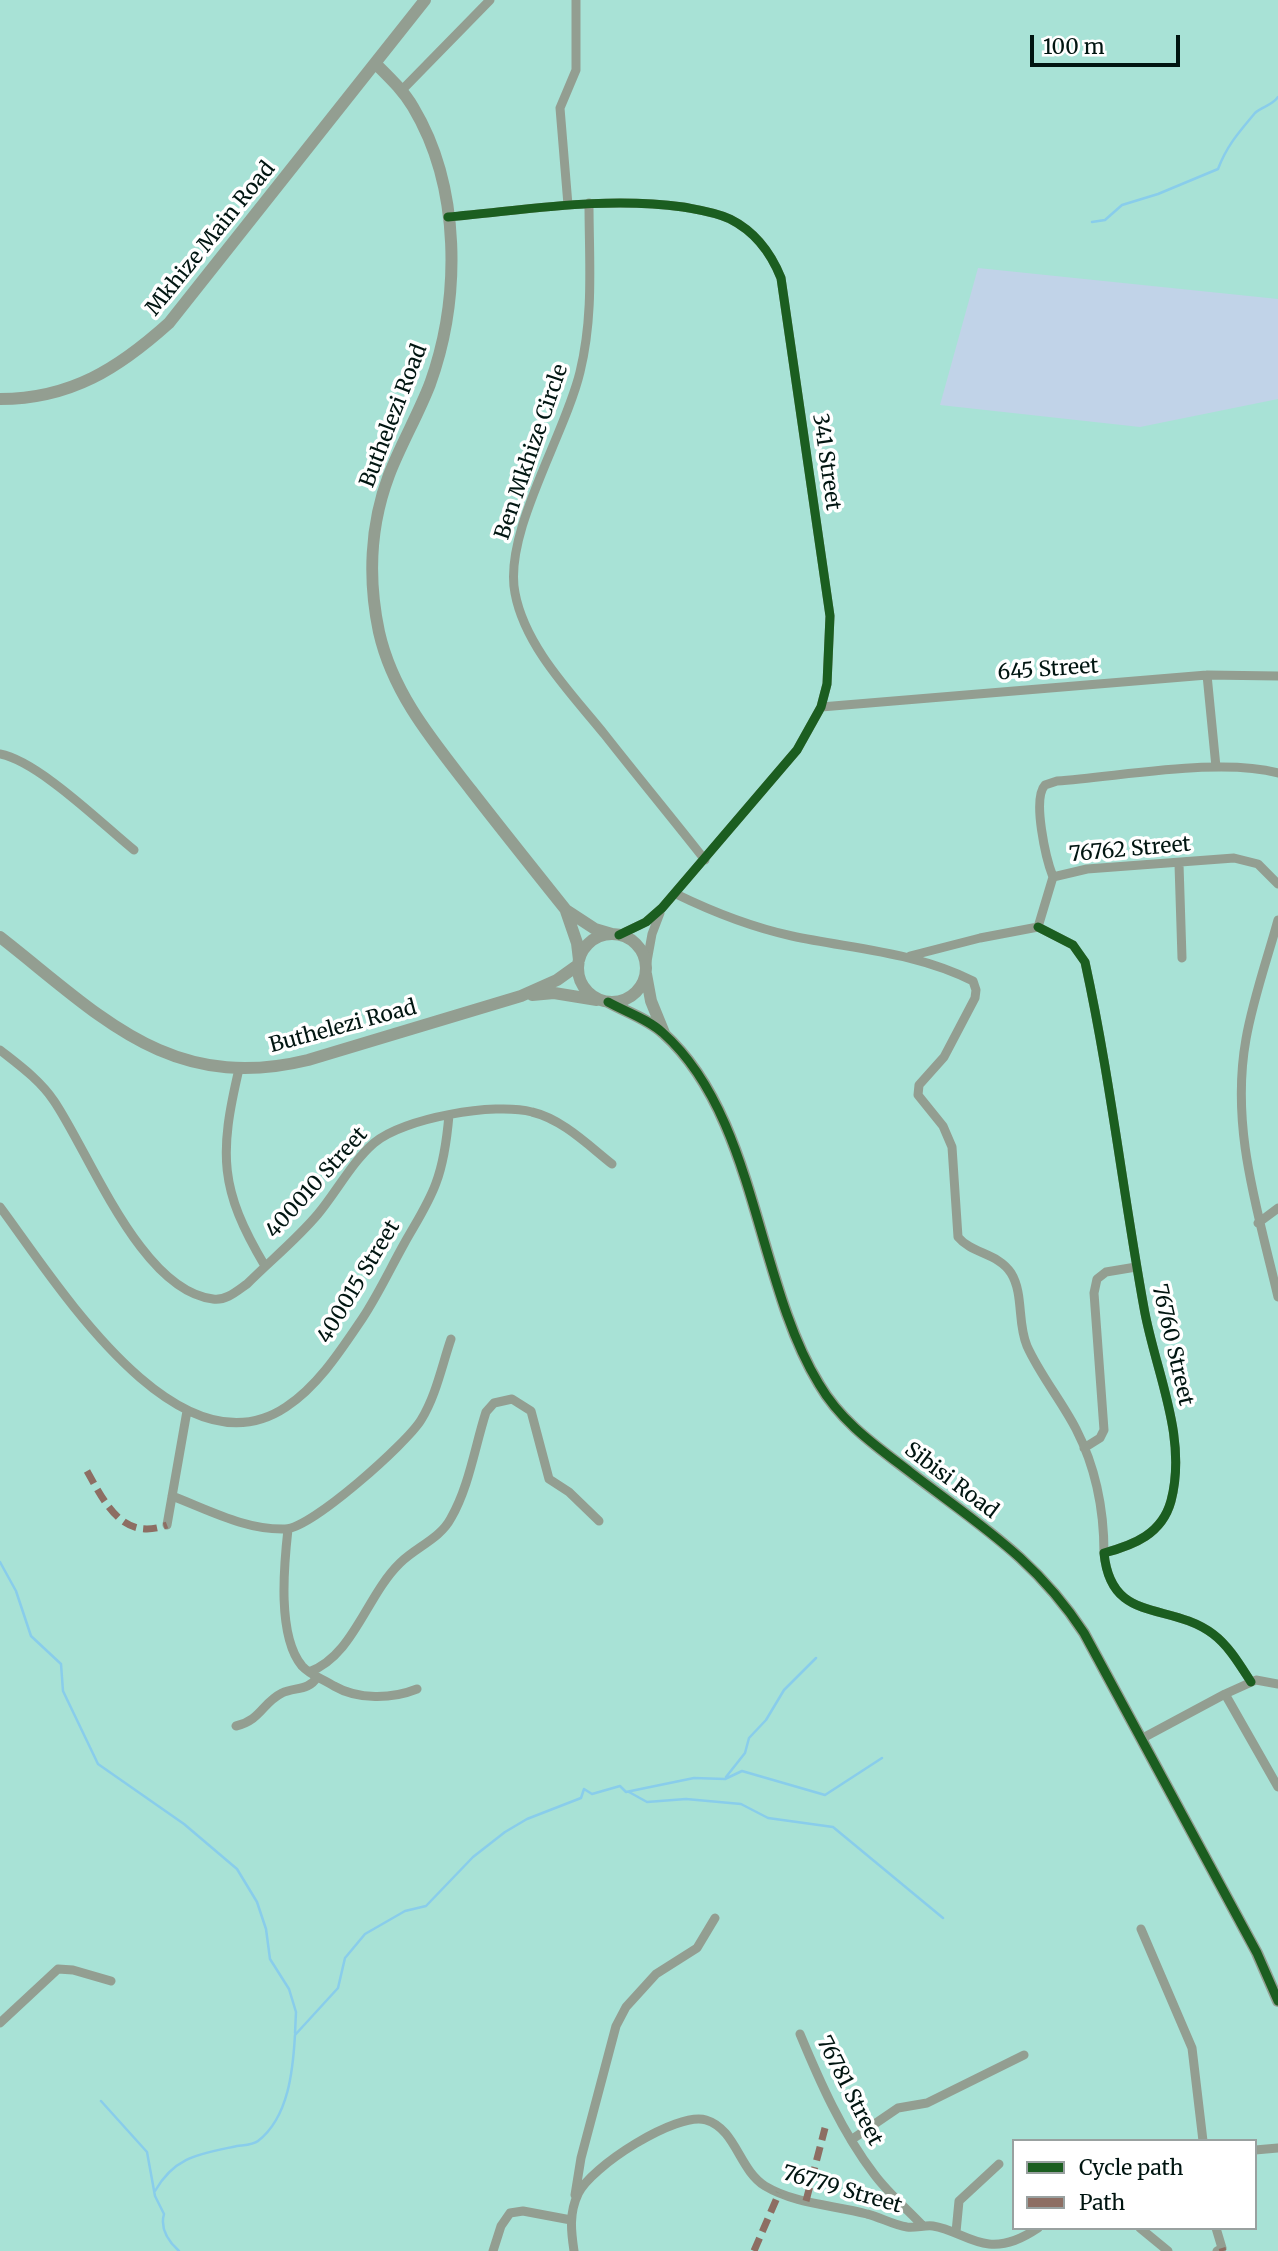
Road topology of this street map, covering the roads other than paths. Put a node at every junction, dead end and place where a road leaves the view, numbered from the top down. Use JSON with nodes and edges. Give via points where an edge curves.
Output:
{"nodes":[{"id":1,"x":425,"y":0,"type":"edge"},
{"id":2,"x":490,"y":0,"type":"edge"},
{"id":3,"x":576,"y":0,"type":"edge"},
{"id":4,"x":375,"y":63,"type":"junction"},
{"id":5,"x":402,"y":90,"type":"junction"},
{"id":6,"x":589,"y":202,"type":"junction"},
{"id":7,"x":568,"y":205,"type":"junction"},
{"id":8,"x":448,"y":217,"type":"junction"},
{"id":9,"x":0,"y":399,"type":"edge"},
{"id":10,"x":1206,"y":675,"type":"junction"},
{"id":11,"x":1278,"y":676,"type":"edge"},
{"id":12,"x":821,"y":707,"type":"junction"},
{"id":13,"x":0,"y":754,"type":"edge"},
{"id":14,"x":1216,"y":767,"type":"junction"},
{"id":15,"x":1278,"y":773,"type":"edge"},
{"id":16,"x":134,"y":850,"type":"dead end"},
{"id":17,"x":705,"y":860,"type":"junction"},
{"id":18,"x":1179,"y":864,"type":"junction"},
{"id":19,"x":1053,"y":877,"type":"junction"},
{"id":20,"x":1278,"y":884,"type":"edge"},
{"id":21,"x":676,"y":894,"type":"junction"},
{"id":22,"x":662,"y":908,"type":"junction"},
{"id":23,"x":566,"y":911,"type":"junction"},
{"id":24,"x":1278,"y":920,"type":"edge"},
{"id":25,"x":1038,"y":927,"type":"junction"},
{"id":26,"x":616,"y":935,"type":"junction"},
{"id":27,"x":0,"y":937,"type":"edge"},
{"id":28,"x":908,"y":957,"type":"junction"},
{"id":29,"x":1182,"y":958,"type":"dead end"},
{"id":30,"x":578,"y":963,"type":"junction"},
{"id":31,"x":646,"y":970,"type":"junction"},
{"id":32,"x":522,"y":996,"type":"junction"},
{"id":33,"x":604,"y":1001,"type":"junction"},
{"id":34,"x":665,"y":1034,"type":"junction"},
{"id":35,"x":0,"y":1050,"type":"edge"},
{"id":36,"x":239,"y":1069,"type":"junction"},
{"id":37,"x":449,"y":1115,"type":"junction"},
{"id":38,"x":612,"y":1164,"type":"dead end"},
{"id":39,"x":0,"y":1207,"type":"edge"},
{"id":40,"x":1278,"y":1208,"type":"edge"},
{"id":41,"x":1258,"y":1223,"type":"junction"},
{"id":42,"x":265,"y":1266,"type":"junction"},
{"id":43,"x":1136,"y":1267,"type":"junction"},
{"id":44,"x":1278,"y":1297,"type":"edge"},
{"id":45,"x":451,"y":1339,"type":"dead end"},
{"id":46,"x":187,"y":1411,"type":"junction"},
{"id":47,"x":1084,"y":1448,"type":"junction"},
{"id":48,"x":172,"y":1496,"type":"junction"},
{"id":49,"x":599,"y":1521,"type":"dead end"},
{"id":50,"x":167,"y":1525,"type":"dead end"},
{"id":51,"x":288,"y":1530,"type":"junction"},
{"id":52,"x":1104,"y":1553,"type":"junction"},
{"id":53,"x":309,"y":1672,"type":"junction"},
{"id":54,"x":317,"y":1678,"type":"junction"},
{"id":55,"x":1251,"y":1682,"type":"junction"},
{"id":56,"x":1278,"y":1684,"type":"edge"},
{"id":57,"x":417,"y":1689,"type":"dead end"},
{"id":58,"x":1226,"y":1694,"type":"junction"},
{"id":59,"x":236,"y":1727,"type":"dead end"},
{"id":60,"x":1141,"y":1739,"type":"junction"},
{"id":61,"x":1278,"y":1787,"type":"edge"},
{"id":62,"x":715,"y":1918,"type":"dead end"},
{"id":63,"x":1141,"y":1929,"type":"dead end"},
{"id":64,"x":111,"y":1981,"type":"dead end"},
{"id":65,"x":1278,"y":2001,"type":"edge"},
{"id":66,"x":0,"y":2024,"type":"edge"},
{"id":67,"x":800,"y":2034,"type":"dead end"},
{"id":68,"x":1024,"y":2055,"type":"dead end"},
{"id":69,"x":1203,"y":2139,"type":"edge"},
{"id":70,"x":851,"y":2140,"type":"junction"},
{"id":71,"x":1278,"y":2148,"type":"edge"},
{"id":72,"x":1257,"y":2150,"type":"edge"},
{"id":73,"x":999,"y":2164,"type":"dead end"},
{"id":74,"x":575,"y":2203,"type":"junction"},
{"id":75,"x":571,"y":2220,"type":"junction"},
{"id":76,"x":923,"y":2226,"type":"junction"},
{"id":77,"x":1035,"y":2230,"type":"edge"},
{"id":78,"x":1142,"y":2230,"type":"edge"},
{"id":79,"x":1216,"y":2230,"type":"edge"},
{"id":80,"x":956,"y":2232,"type":"junction"},
{"id":81,"x":1014,"y":2246,"type":"edge"},
{"id":82,"x":1220,"y":2249,"type":"edge"},
{"id":83,"x":493,"y":2251,"type":"edge"},
{"id":84,"x":574,"y":2251,"type":"edge"},
{"id":85,"x":1168,"y":2251,"type":"edge"}],
"edges":[{"from":1,"to":4,"type":"street","name":"Mkhize Main Road"},
{"from":2,"to":5,"type":"street"},
{"from":3,"to":7,"type":"street","via":[[576,70],[560,108]]},
{"from":4,"to":5,"type":"street","name":"Buthelezi Road"},
{"from":4,"to":9,"type":"street","name":"Mkhize Main Road","via":[[207,279],[150,341],[103,374],[70,387],[39,396]]},
{"from":5,"to":8,"type":"street","name":"Buthelezi Road","via":[[424,128]]},
{"from":6,"to":7,"type":"street","name":"341 Street"},
{"from":6,"to":12,"type":"street","name":"341 Street","via":[[631,201],[715,213],[753,235],[776,265],[784,292],[830,616],[830,666]]},
{"from":6,"to":17,"type":"street","name":"Ben Mkhize Circle","via":[[591,307],[587,334],[565,421],[519,532],[514,593],[524,623],[548,663]]},
{"from":7,"to":8,"type":"street","name":"341 Street"},
{"from":8,"to":23,"type":"street","name":"Buthelezi Road","via":[[451,289],[441,347],[379,508],[372,571],[374,604],[398,688],[425,731]]},
{"from":10,"to":11,"type":"street","name":"645 Street"},
{"from":10,"to":12,"type":"street","name":"645 Street"},
{"from":10,"to":14,"type":"street"},
{"from":12,"to":17,"type":"street","name":"341 Street","via":[[797,751]]},
{"from":13,"to":16,"type":"street","via":[[43,776]]},
{"from":14,"to":15,"type":"street","name":"76762 Street"},
{"from":14,"to":19,"type":"street","name":"76762 Street","via":[[1045,785],[1040,793],[1041,810]]},
{"from":17,"to":21,"type":"street","name":"341 Street"},
{"from":18,"to":19,"type":"street","name":"76762 Street","via":[[1087,869]]},
{"from":18,"to":20,"type":"street","name":"76762 Street","via":[[1242,859],[1258,864]]},
{"from":18,"to":29,"type":"street"},
{"from":19,"to":25,"type":"street"},
{"from":21,"to":22,"type":"street","name":"341 Street"},
{"from":21,"to":28,"type":"street","via":[[711,911],[777,932]]},
{"from":22,"to":26,"type":"street","name":"341 Street","via":[[646,922]]},
{"from":22,"to":31,"type":"street","name":"341 Street"},
{"from":23,"to":26,"type":"street","name":"Buthelezi Road","via":[[595,929]]},
{"from":23,"to":30,"type":"street","name":"Buthelezi Road","via":[[577,943]]},
{"from":24,"to":41,"type":"street","via":[[1246,1041],[1241,1093],[1244,1147]]},
{"from":25,"to":28,"type":"street"},
{"from":25,"to":43,"type":"street","name":"76760 Street","via":[[1073,944],[1085,962]]},
{"from":26,"to":30,"type":"street","name":"Buthelezi Road","via":[[591,942]]},
{"from":26,"to":31,"type":"street","name":"Buthelezi Road","via":[[638,947]]},
{"from":27,"to":36,"type":"street","name":"Buthelezi Road","via":[[141,1044],[208,1066]]},
{"from":28,"to":47,"type":"street","via":[[947,968],[975,985],[975,998],[944,1057],[919,1085],[918,1095],[953,1147],[958,1237],[1009,1269],[1026,1343]]},
{"from":30,"to":32,"type":"street","name":"Buthelezi Road","via":[[557,980]]},
{"from":30,"to":33,"type":"street","name":"Buthelezi Road","via":[[583,986]]},
{"from":31,"to":33,"type":"street","via":[[637,992],[618,1002]]},
{"from":31,"to":34,"type":"street","name":"Sibisi Road","via":[[651,1001]]},
{"from":32,"to":33,"type":"street","name":"Buthelezi Road","via":[[554,993]]},
{"from":32,"to":36,"type":"street","name":"Buthelezi Road","via":[[308,1060]]},
{"from":33,"to":34,"type":"street","name":"Sibisi Road"},
{"from":34,"to":60,"type":"street","name":"Sibisi Road","via":[[720,1113],[801,1349],[832,1404],[872,1443],[1044,1578],[1084,1633]]},
{"from":35,"to":42,"type":"street","name":"400010 Street","via":[[54,1101],[121,1219],[170,1278],[214,1300],[234,1293]]},
{"from":36,"to":42,"type":"street","via":[[226,1126],[226,1174],[237,1213]]},
{"from":37,"to":38,"type":"street","name":"400010 Street","via":[[519,1109],[534,1112],[578,1136]]},
{"from":37,"to":42,"type":"street","name":"400010 Street","via":[[401,1126],[373,1144],[315,1217]]},
{"from":37,"to":46,"type":"street","name":"400015 Street","via":[[437,1181],[427,1203],[369,1309],[321,1375],[287,1406],[258,1420],[227,1423]]},
{"from":39,"to":46,"type":"street","name":"400015 Street","via":[[118,1359]]},
{"from":40,"to":41,"type":"street"},
{"from":41,"to":44,"type":"street"},
{"from":43,"to":47,"type":"street","name":"76760 Street","via":[[1106,1272],[1097,1279],[1094,1293],[1104,1430]]},
{"from":43,"to":52,"type":"street","name":"76760 Street","via":[[1172,1423],[1173,1485],[1167,1514],[1158,1527],[1137,1542]]},
{"from":45,"to":51,"type":"street","via":[[427,1409],[414,1429],[340,1498]]},
{"from":46,"to":48,"type":"street"},
{"from":47,"to":52,"type":"street","via":[[1100,1497]]},
{"from":48,"to":50,"type":"street"},
{"from":48,"to":51,"type":"street","via":[[256,1527]]},
{"from":49,"to":53,"type":"street","via":[[549,1479],[531,1411],[512,1399],[494,1403],[486,1412],[459,1502],[445,1527],[398,1564],[337,1653]]},
{"from":51,"to":53,"type":"street","via":[[287,1621],[297,1658]]},
{"from":52,"to":55,"type":"street","via":[[1116,1593],[1214,1634]]},
{"from":53,"to":54,"type":"street"},
{"from":54,"to":57,"type":"street","via":[[353,1695],[394,1695]]},
{"from":54,"to":59,"type":"street","via":[[308,1687],[282,1693],[253,1720]]},
{"from":55,"to":56,"type":"street","via":[[1261,1679]]},
{"from":55,"to":58,"type":"street"},
{"from":58,"to":60,"type":"street"},
{"from":58,"to":61,"type":"street"},
{"from":60,"to":65,"type":"street","name":"Sibisi Road"},
{"from":62,"to":74,"type":"street","via":[[697,1948],[656,1974],[626,2007],[616,2026],[581,2158]]},
{"from":63,"to":69,"type":"street","via":[[1192,2048]]},
{"from":64,"to":66,"type":"street","via":[[58,1969]]},
{"from":67,"to":70,"type":"street","name":"76781 Street"},
{"from":68,"to":70,"type":"street","via":[[927,2103],[898,2108]]},
{"from":70,"to":76,"type":"street","name":"76781 Street","via":[[874,2175]]},
{"from":71,"to":72,"type":"street"},
{"from":73,"to":80,"type":"street","via":[[959,2201]]},
{"from":74,"to":75,"type":"street","name":"76779 Street"},
{"from":74,"to":76,"type":"street","name":"76779 Street","via":[[597,2170],[666,2128],[704,2119],[724,2131],[748,2172],[779,2193],[898,2225]]},
{"from":75,"to":83,"type":"street","via":[[510,2213]]},
{"from":75,"to":84,"type":"street","name":"76779 Street"},
{"from":76,"to":80,"type":"street","name":"76779 Street"},
{"from":77,"to":81,"type":"street","name":"76779 Street"},
{"from":78,"to":85,"type":"street"},
{"from":79,"to":82,"type":"street"},
{"from":80,"to":81,"type":"street","name":"76779 Street","via":[[987,2244]]}]}
